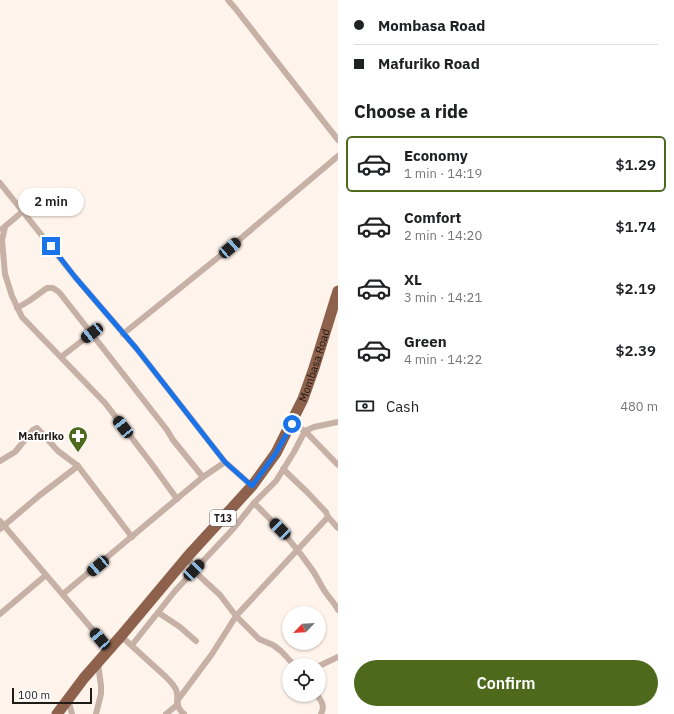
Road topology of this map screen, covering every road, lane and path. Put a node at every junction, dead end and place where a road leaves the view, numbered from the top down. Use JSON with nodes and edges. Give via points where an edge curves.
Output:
{"nodes":[{"id":1,"x":228,"y":0,"type":"edge"},
{"id":2,"x":338,"y":140,"type":"edge"},
{"id":3,"x":338,"y":156,"type":"edge"},
{"id":4,"x":0,"y":183,"type":"edge"},
{"id":5,"x":22,"y":212,"type":"junction"},
{"id":6,"x":2,"y":229,"type":"edge"},
{"id":7,"x":338,"y":291,"type":"edge"},
{"id":8,"x":17,"y":308,"type":"junction"},
{"id":9,"x":92,"y":333,"type":"junction"},
{"id":10,"x":123,"y":334,"type":"junction"},
{"id":11,"x":61,"y":357,"type":"junction"},
{"id":12,"x":338,"y":422,"type":"edge"},
{"id":13,"x":292,"y":424,"type":"junction"},
{"id":14,"x":305,"y":431,"type":"junction"},
{"id":15,"x":0,"y":461,"type":"edge"},
{"id":16,"x":225,"y":462,"type":"junction"},
{"id":17,"x":338,"y":465,"type":"edge"},
{"id":18,"x":78,"y":466,"type":"junction"},
{"id":19,"x":283,"y":469,"type":"junction"},
{"id":20,"x":203,"y":477,"type":"junction"},
{"id":21,"x":252,"y":486,"type":"junction"},
{"id":22,"x":177,"y":499,"type":"junction"},
{"id":23,"x":254,"y":503,"type":"junction"},
{"id":24,"x":328,"y":517,"type":"junction"},
{"id":25,"x":1,"y":525,"type":"edge"},
{"id":26,"x":338,"y":528,"type":"edge"},
{"id":27,"x":132,"y":537,"type":"junction"},
{"id":28,"x":298,"y":550,"type":"junction"},
{"id":29,"x":188,"y":556,"type":"junction"},
{"id":30,"x":194,"y":570,"type":"junction"},
{"id":31,"x":46,"y":575,"type":"junction"},
{"id":32,"x":63,"y":594,"type":"junction"},
{"id":33,"x":338,"y":610,"type":"edge"},
{"id":34,"x":159,"y":613,"type":"junction"},
{"id":35,"x":0,"y":614,"type":"edge"},
{"id":36,"x":236,"y":616,"type":"junction"},
{"id":37,"x":121,"y":636,"type":"junction"},
{"id":38,"x":196,"y":641,"type":"dead end"},
{"id":39,"x":132,"y":645,"type":"junction"},
{"id":40,"x":110,"y":650,"type":"junction"},
{"id":41,"x":288,"y":658,"type":"edge"},
{"id":42,"x":338,"y":658,"type":"edge"},
{"id":43,"x":98,"y":662,"type":"junction"},
{"id":44,"x":326,"y":663,"type":"edge"},
{"id":45,"x":68,"y":698,"type":"junction"},
{"id":46,"x":322,"y":702,"type":"edge"},
{"id":47,"x":177,"y":703,"type":"junction"},
{"id":48,"x":57,"y":714,"type":"edge"},
{"id":49,"x":72,"y":714,"type":"edge"},
{"id":50,"x":96,"y":714,"type":"edge"},
{"id":51,"x":166,"y":714,"type":"edge"},
{"id":52,"x":184,"y":714,"type":"edge"},
{"id":53,"x":321,"y":714,"type":"edge"}],
"edges":[{"from":1,"to":2,"type":"street"},
{"from":3,"to":10,"type":"street"},
{"from":4,"to":5,"type":"street"},
{"from":5,"to":6,"type":"street"},
{"from":5,"to":10,"type":"street"},
{"from":6,"to":8,"type":"street","via":[[5,274]]},
{"from":7,"to":13,"type":"highway","name":"Mombasa Road","number":"T13","via":[[314,368]]},
{"from":8,"to":9,"type":"street","via":[[41,291],[53,288]]},
{"from":8,"to":11,"type":"street","via":[[22,317]]},
{"from":9,"to":11,"type":"street"},
{"from":9,"to":20,"type":"street"},
{"from":10,"to":16,"type":"street"},
{"from":11,"to":22,"type":"street","via":[[105,403]]},
{"from":12,"to":14,"type":"street","via":[[314,426]]},
{"from":13,"to":14,"type":"street"},
{"from":13,"to":21,"type":"highway","name":"Mombasa Road","number":"T13","via":[[276,453]]},
{"from":14,"to":17,"type":"street"},
{"from":14,"to":19,"type":"street"},
{"from":15,"to":18,"type":"street","via":[[15,452],[37,428],[58,451]]},
{"from":16,"to":20,"type":"street"},
{"from":16,"to":21,"type":"street"},
{"from":18,"to":25,"type":"street"},
{"from":18,"to":27,"type":"street"},
{"from":19,"to":23,"type":"street","via":[[276,481]]},
{"from":19,"to":24,"type":"street"},
{"from":20,"to":22,"type":"street"},
{"from":21,"to":29,"type":"highway","name":"Mombasa Road","number":"T13"},
{"from":22,"to":27,"type":"street"},
{"from":23,"to":28,"type":"street"},
{"from":23,"to":30,"type":"street"},
{"from":24,"to":26,"type":"street"},
{"from":24,"to":28,"type":"street"},
{"from":25,"to":31,"type":"street"},
{"from":27,"to":32,"type":"street"},
{"from":28,"to":33,"type":"street"},
{"from":28,"to":36,"type":"street"},
{"from":29,"to":30,"type":"street"},
{"from":29,"to":37,"type":"highway","name":"Mombasa Road","number":"T13"},
{"from":30,"to":34,"type":"street"},
{"from":30,"to":36,"type":"street","via":[[220,595]]},
{"from":31,"to":32,"type":"street"},
{"from":31,"to":35,"type":"street"},
{"from":32,"to":40,"type":"street"},
{"from":34,"to":38,"type":"street"},
{"from":34,"to":39,"type":"street"},
{"from":36,"to":41,"type":"street","via":[[259,639],[273,645]]},
{"from":36,"to":47,"type":"street"},
{"from":37,"to":39,"type":"street"},
{"from":37,"to":40,"type":"highway","name":"Mombasa Road","number":"T13"},
{"from":39,"to":47,"type":"street","via":[[172,684],[177,694]]},
{"from":40,"to":43,"type":"highway","name":"Mombasa Road","number":"T13"},
{"from":42,"to":44,"type":"street"},
{"from":43,"to":45,"type":"highway","name":"Mombasa Road","number":"T13"},
{"from":43,"to":50,"type":"street","via":[[101,694]]},
{"from":45,"to":48,"type":"highway","name":"Mombasa Road","number":"T13"},
{"from":45,"to":49,"type":"street"},
{"from":46,"to":53,"type":"street"},
{"from":47,"to":51,"type":"street"},
{"from":47,"to":52,"type":"street"}]}
